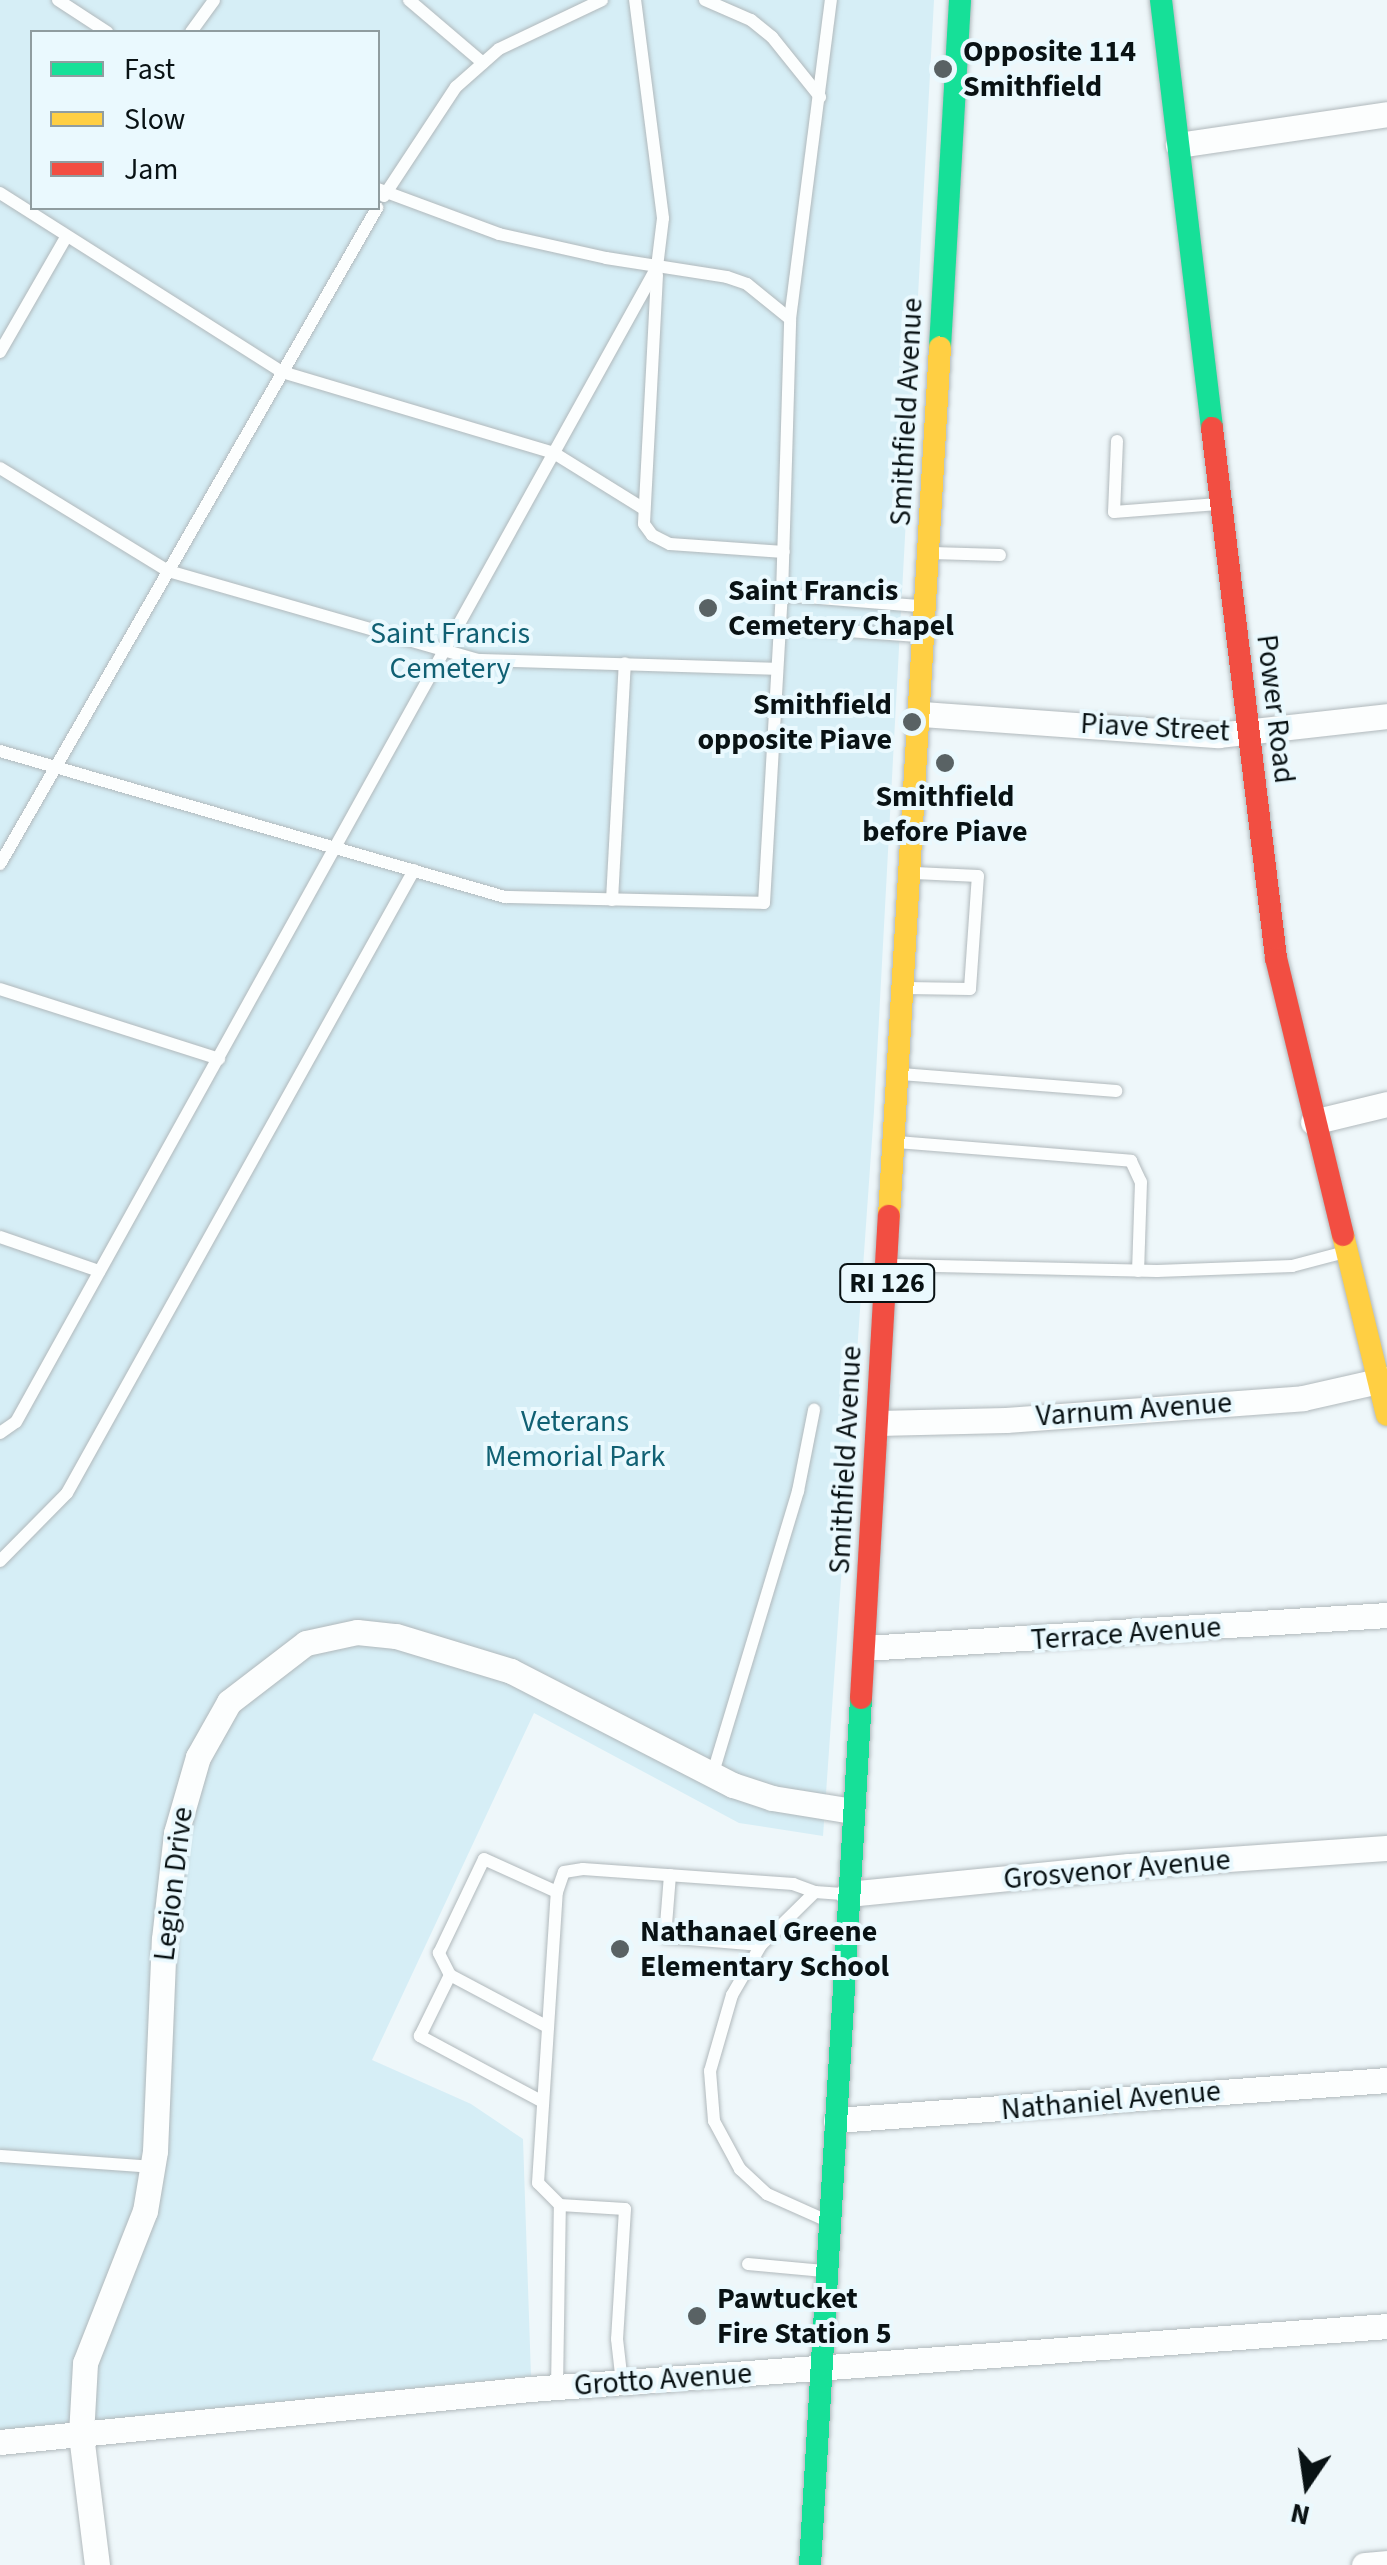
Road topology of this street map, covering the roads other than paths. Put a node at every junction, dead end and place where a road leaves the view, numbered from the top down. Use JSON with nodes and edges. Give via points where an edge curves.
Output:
{"nodes":[{"id":1,"x":58,"y":0,"type":"edge"},
{"id":2,"x":214,"y":0,"type":"edge"},
{"id":3,"x":409,"y":0,"type":"edge"},
{"id":4,"x":602,"y":0,"type":"edge"},
{"id":5,"x":635,"y":0,"type":"edge"},
{"id":6,"x":706,"y":0,"type":"edge"},
{"id":7,"x":831,"y":0,"type":"edge"},
{"id":8,"x":960,"y":0,"type":"edge"},
{"id":9,"x":1161,"y":0,"type":"edge"},
{"id":10,"x":105,"y":30,"type":"edge"},
{"id":11,"x":192,"y":30,"type":"edge"},
{"id":12,"x":483,"y":63,"type":"junction"},
{"id":13,"x":820,"y":97,"type":"junction"},
{"id":14,"x":1387,"y":114,"type":"edge"},
{"id":15,"x":1178,"y":145,"type":"junction"},
{"id":16,"x":382,"y":191,"type":"edge"},
{"id":17,"x":0,"y":192,"type":"edge"},
{"id":18,"x":375,"y":210,"type":"edge"},
{"id":19,"x":66,"y":237,"type":"junction"},
{"id":20,"x":657,"y":268,"type":"junction"},
{"id":21,"x":790,"y":319,"type":"junction"},
{"id":22,"x":0,"y":352,"type":"edge"},
{"id":23,"x":282,"y":372,"type":"junction"},
{"id":24,"x":1117,"y":441,"type":"dead end"},
{"id":25,"x":554,"y":453,"type":"junction"},
{"id":26,"x":0,"y":468,"type":"edge"},
{"id":27,"x":1220,"y":504,"type":"junction"},
{"id":28,"x":644,"y":509,"type":"junction"},
{"id":29,"x":784,"y":552,"type":"junction"},
{"id":30,"x":929,"y":553,"type":"junction"},
{"id":31,"x":1000,"y":555,"type":"dead end"},
{"id":32,"x":168,"y":571,"type":"junction"},
{"id":33,"x":782,"y":595,"type":"junction"},
{"id":34,"x":927,"y":607,"type":"junction"},
{"id":35,"x":778,"y":626,"type":"junction"},
{"id":36,"x":926,"y":636,"type":"junction"},
{"id":37,"x":444,"y":651,"type":"junction"},
{"id":38,"x":625,"y":663,"type":"junction"},
{"id":39,"x":776,"y":670,"type":"junction"},
{"id":40,"x":922,"y":714,"type":"junction"},
{"id":41,"x":1387,"y":716,"type":"edge"},
{"id":42,"x":1248,"y":732,"type":"junction"},
{"id":43,"x":0,"y":752,"type":"edge"},
{"id":44,"x":53,"y":766,"type":"junction"},
{"id":45,"x":336,"y":846,"type":"junction"},
{"id":46,"x":0,"y":864,"type":"edge"},
{"id":47,"x":414,"y":870,"type":"junction"},
{"id":48,"x":911,"y":873,"type":"junction"},
{"id":49,"x":612,"y":900,"type":"junction"},
{"id":50,"x":904,"y":988,"type":"junction"},
{"id":51,"x":0,"y":989,"type":"edge"},
{"id":52,"x":218,"y":1059,"type":"junction"},
{"id":53,"x":899,"y":1074,"type":"junction"},
{"id":54,"x":1116,"y":1092,"type":"dead end"},
{"id":55,"x":1387,"y":1104,"type":"edge"},
{"id":56,"x":1312,"y":1122,"type":"junction"},
{"id":57,"x":895,"y":1142,"type":"junction"},
{"id":58,"x":0,"y":1237,"type":"edge"},
{"id":59,"x":1347,"y":1252,"type":"junction"},
{"id":60,"x":888,"y":1265,"type":"junction"},
{"id":61,"x":99,"y":1271,"type":"junction"},
{"id":62,"x":1138,"y":1271,"type":"junction"},
{"id":63,"x":1383,"y":1380,"type":"edge"},
{"id":64,"x":814,"y":1410,"type":"dead end"},
{"id":65,"x":1387,"y":1415,"type":"edge"},
{"id":66,"x":878,"y":1423,"type":"junction"},
{"id":67,"x":0,"y":1433,"type":"edge"},
{"id":68,"x":0,"y":1561,"type":"edge"},
{"id":69,"x":1387,"y":1615,"type":"edge"},
{"id":70,"x":864,"y":1648,"type":"junction"},
{"id":71,"x":712,"y":1776,"type":"junction"},
{"id":72,"x":852,"y":1811,"type":"junction"},
{"id":73,"x":1387,"y":1848,"type":"edge"},
{"id":74,"x":670,"y":1876,"type":"junction"},
{"id":75,"x":556,"y":1892,"type":"junction"},
{"id":76,"x":815,"y":1892,"type":"junction"},
{"id":77,"x":848,"y":1894,"type":"junction"},
{"id":78,"x":761,"y":1945,"type":"junction"},
{"id":79,"x":450,"y":1976,"type":"junction"},
{"id":80,"x":548,"y":2027,"type":"junction"},
{"id":81,"x":1387,"y":2080,"type":"edge"},
{"id":82,"x":544,"y":2102,"type":"junction"},
{"id":83,"x":836,"y":2120,"type":"junction"},
{"id":84,"x":0,"y":2156,"type":"edge"},
{"id":85,"x":152,"y":2167,"type":"junction"},
{"id":86,"x":560,"y":2205,"type":"junction"},
{"id":87,"x":829,"y":2222,"type":"junction"},
{"id":88,"x":748,"y":2264,"type":"dead end"},
{"id":89,"x":826,"y":2271,"type":"junction"},
{"id":90,"x":1387,"y":2326,"type":"edge"},
{"id":91,"x":822,"y":2368,"type":"junction"},
{"id":92,"x":622,"y":2383,"type":"junction"},
{"id":93,"x":557,"y":2388,"type":"junction"},
{"id":94,"x":81,"y":2434,"type":"junction"},
{"id":95,"x":0,"y":2442,"type":"edge"},
{"id":96,"x":1387,"y":2563,"type":"edge"},
{"id":97,"x":97,"y":2565,"type":"edge"},
{"id":98,"x":810,"y":2565,"type":"edge"},
{"id":99,"x":1364,"y":2565,"type":"edge"}],
"edges":[{"from":1,"to":10,"type":"lane"},
{"from":2,"to":11,"type":"lane"},
{"from":3,"to":12,"type":"lane"},
{"from":4,"to":12,"type":"lane","via":[[544,24]]},
{"from":5,"to":20,"type":"lane","via":[[663,218]]},
{"from":6,"to":13,"type":"lane","via":[[772,37]]},
{"from":7,"to":13,"type":"lane"},
{"from":8,"to":30,"type":"main road","name":"Smithfield Avenue","number":"RI 126"},
{"from":9,"to":15,"type":"main road","name":"Power Road"},
{"from":12,"to":16,"type":"lane","via":[[430,121]]},
{"from":13,"to":21,"type":"lane"},
{"from":14,"to":15,"type":"street"},
{"from":15,"to":27,"type":"main road","name":"Power Road"},
{"from":16,"to":20,"type":"lane","via":[[500,234]]},
{"from":17,"to":19,"type":"lane"},
{"from":18,"to":23,"type":"lane"},
{"from":19,"to":22,"type":"lane"},
{"from":19,"to":23,"type":"lane"},
{"from":20,"to":21,"type":"lane","via":[[727,276]]},
{"from":20,"to":25,"type":"lane"},
{"from":20,"to":28,"type":"lane"},
{"from":21,"to":29,"type":"lane"},
{"from":23,"to":25,"type":"lane"},
{"from":23,"to":32,"type":"lane"},
{"from":24,"to":27,"type":"lane","via":[[1114,512]]},
{"from":25,"to":28,"type":"lane"},
{"from":25,"to":37,"type":"lane"},
{"from":26,"to":32,"type":"lane"},
{"from":27,"to":42,"type":"main road","name":"Power Road"},
{"from":28,"to":29,"type":"lane","via":[[652,535],[670,544]]},
{"from":29,"to":33,"type":"lane"},
{"from":30,"to":31,"type":"lane"},
{"from":30,"to":34,"type":"main road","name":"Smithfield Avenue","number":"RI 126"},
{"from":32,"to":37,"type":"lane"},
{"from":32,"to":44,"type":"lane"},
{"from":33,"to":34,"type":"lane"},
{"from":33,"to":35,"type":"lane"},
{"from":34,"to":36,"type":"main road","name":"Smithfield Avenue","number":"RI 126"},
{"from":35,"to":36,"type":"lane"},
{"from":35,"to":39,"type":"lane"},
{"from":36,"to":40,"type":"main road","name":"Smithfield Avenue","number":"RI 126"},
{"from":37,"to":38,"type":"lane","via":[[496,662]]},
{"from":37,"to":45,"type":"lane"},
{"from":38,"to":39,"type":"lane"},
{"from":38,"to":49,"type":"lane"},
{"from":39,"to":49,"type":"lane","via":[[764,904]]},
{"from":40,"to":42,"type":"street","name":"Piave Street"},
{"from":40,"to":48,"type":"main road","name":"Smithfield Avenue","number":"RI 126"},
{"from":41,"to":42,"type":"street","name":"Piave Street"},
{"from":42,"to":56,"type":"main road","name":"Power Road","via":[[1282,994]]},
{"from":43,"to":44,"type":"lane"},
{"from":44,"to":45,"type":"lane"},
{"from":44,"to":46,"type":"lane"},
{"from":45,"to":47,"type":"lane"},
{"from":45,"to":52,"type":"lane"},
{"from":47,"to":49,"type":"lane","via":[[505,897]]},
{"from":47,"to":68,"type":"lane","via":[[67,1493]]},
{"from":48,"to":50,"type":"main road","name":"Smithfield Avenue","number":"RI 126"},
{"from":48,"to":50,"type":"lane","via":[[978,876],[970,989]]},
{"from":50,"to":53,"type":"main road","name":"Smithfield Avenue","number":"RI 126"},
{"from":51,"to":52,"type":"lane"},
{"from":52,"to":61,"type":"lane"},
{"from":53,"to":54,"type":"lane"},
{"from":53,"to":57,"type":"main road","name":"Smithfield Avenue","number":"RI 126"},
{"from":55,"to":56,"type":"street"},
{"from":56,"to":59,"type":"main road","name":"Power Road"},
{"from":57,"to":60,"type":"main road","name":"Smithfield Avenue","number":"RI 126"},
{"from":57,"to":62,"type":"lane","via":[[1131,1162],[1141,1182]]},
{"from":58,"to":61,"type":"lane"},
{"from":59,"to":62,"type":"lane","via":[[1292,1266]]},
{"from":59,"to":63,"type":"main road","name":"Power Road"},
{"from":60,"to":62,"type":"lane"},
{"from":60,"to":66,"type":"main road","name":"Smithfield Avenue","number":"RI 126"},
{"from":61,"to":67,"type":"lane","via":[[16,1422]]},
{"from":63,"to":65,"type":"main road","name":"Power Road"},
{"from":63,"to":66,"type":"street","name":"Varnum Avenue","via":[[1303,1398]]},
{"from":64,"to":71,"type":"lane","via":[[798,1492]]},
{"from":66,"to":70,"type":"main road","name":"Smithfield Avenue","number":"RI 126"},
{"from":69,"to":70,"type":"street","name":"Terrace Avenue"},
{"from":70,"to":72,"type":"main road","name":"Smithfield Avenue","number":"RI 126"},
{"from":71,"to":72,"type":"street","name":"Legion Drive","via":[[772,1798]]},
{"from":71,"to":85,"type":"street","name":"Legion Drive","via":[[564,1694],[441,1648],[357,1632],[324,1636],[289,1653],[229,1702],[206,1738],[185,1793],[164,1938]]},
{"from":72,"to":77,"type":"main road","name":"Smithfield Avenue","number":"RI 126"},
{"from":73,"to":77,"type":"street","name":"Grosvenor Avenue"},
{"from":74,"to":75,"type":"lane","via":[[564,1872]]},
{"from":74,"to":76,"type":"lane","via":[[794,1884]]},
{"from":74,"to":78,"type":"lane","via":[[665,1937]]},
{"from":75,"to":79,"type":"lane","via":[[484,1859],[439,1954]]},
{"from":75,"to":80,"type":"lane"},
{"from":76,"to":77,"type":"lane"},
{"from":76,"to":78,"type":"lane"},
{"from":77,"to":83,"type":"main road","name":"Smithfield Avenue","number":"RI 126"},
{"from":78,"to":87,"type":"lane","via":[[732,1995],[710,2071],[714,2121],[740,2169],[766,2194]]},
{"from":79,"to":80,"type":"lane"},
{"from":79,"to":82,"type":"lane","via":[[420,2036]]},
{"from":80,"to":82,"type":"lane"},
{"from":81,"to":83,"type":"street","name":"Nathaniel Avenue"},
{"from":82,"to":86,"type":"lane","via":[[538,2183]]},
{"from":83,"to":87,"type":"main road","name":"Smithfield Avenue","number":"RI 126"},
{"from":84,"to":85,"type":"lane"},
{"from":85,"to":94,"type":"street","name":"Legion Drive","via":[[136,2241],[85,2362]]},
{"from":86,"to":92,"type":"lane","via":[[625,2209],[617,2338]]},
{"from":86,"to":93,"type":"lane"},
{"from":87,"to":89,"type":"main road","name":"Smithfield Avenue","number":"RI 126"},
{"from":88,"to":89,"type":"lane"},
{"from":89,"to":91,"type":"main road","name":"Smithfield Avenue","number":"RI 126"},
{"from":90,"to":91,"type":"street","name":"Grotto Avenue"},
{"from":91,"to":92,"type":"street","name":"Grotto Avenue"},
{"from":91,"to":98,"type":"main road","name":"Smithfield Avenue","number":"RI 126"},
{"from":92,"to":93,"type":"street","name":"Grotto Avenue"},
{"from":93,"to":94,"type":"street","name":"Grotto Avenue"},
{"from":94,"to":95,"type":"street","name":"Grotto Avenue"},
{"from":94,"to":97,"type":"street","name":"Legion Drive"},
{"from":96,"to":99,"type":"street"}]}
